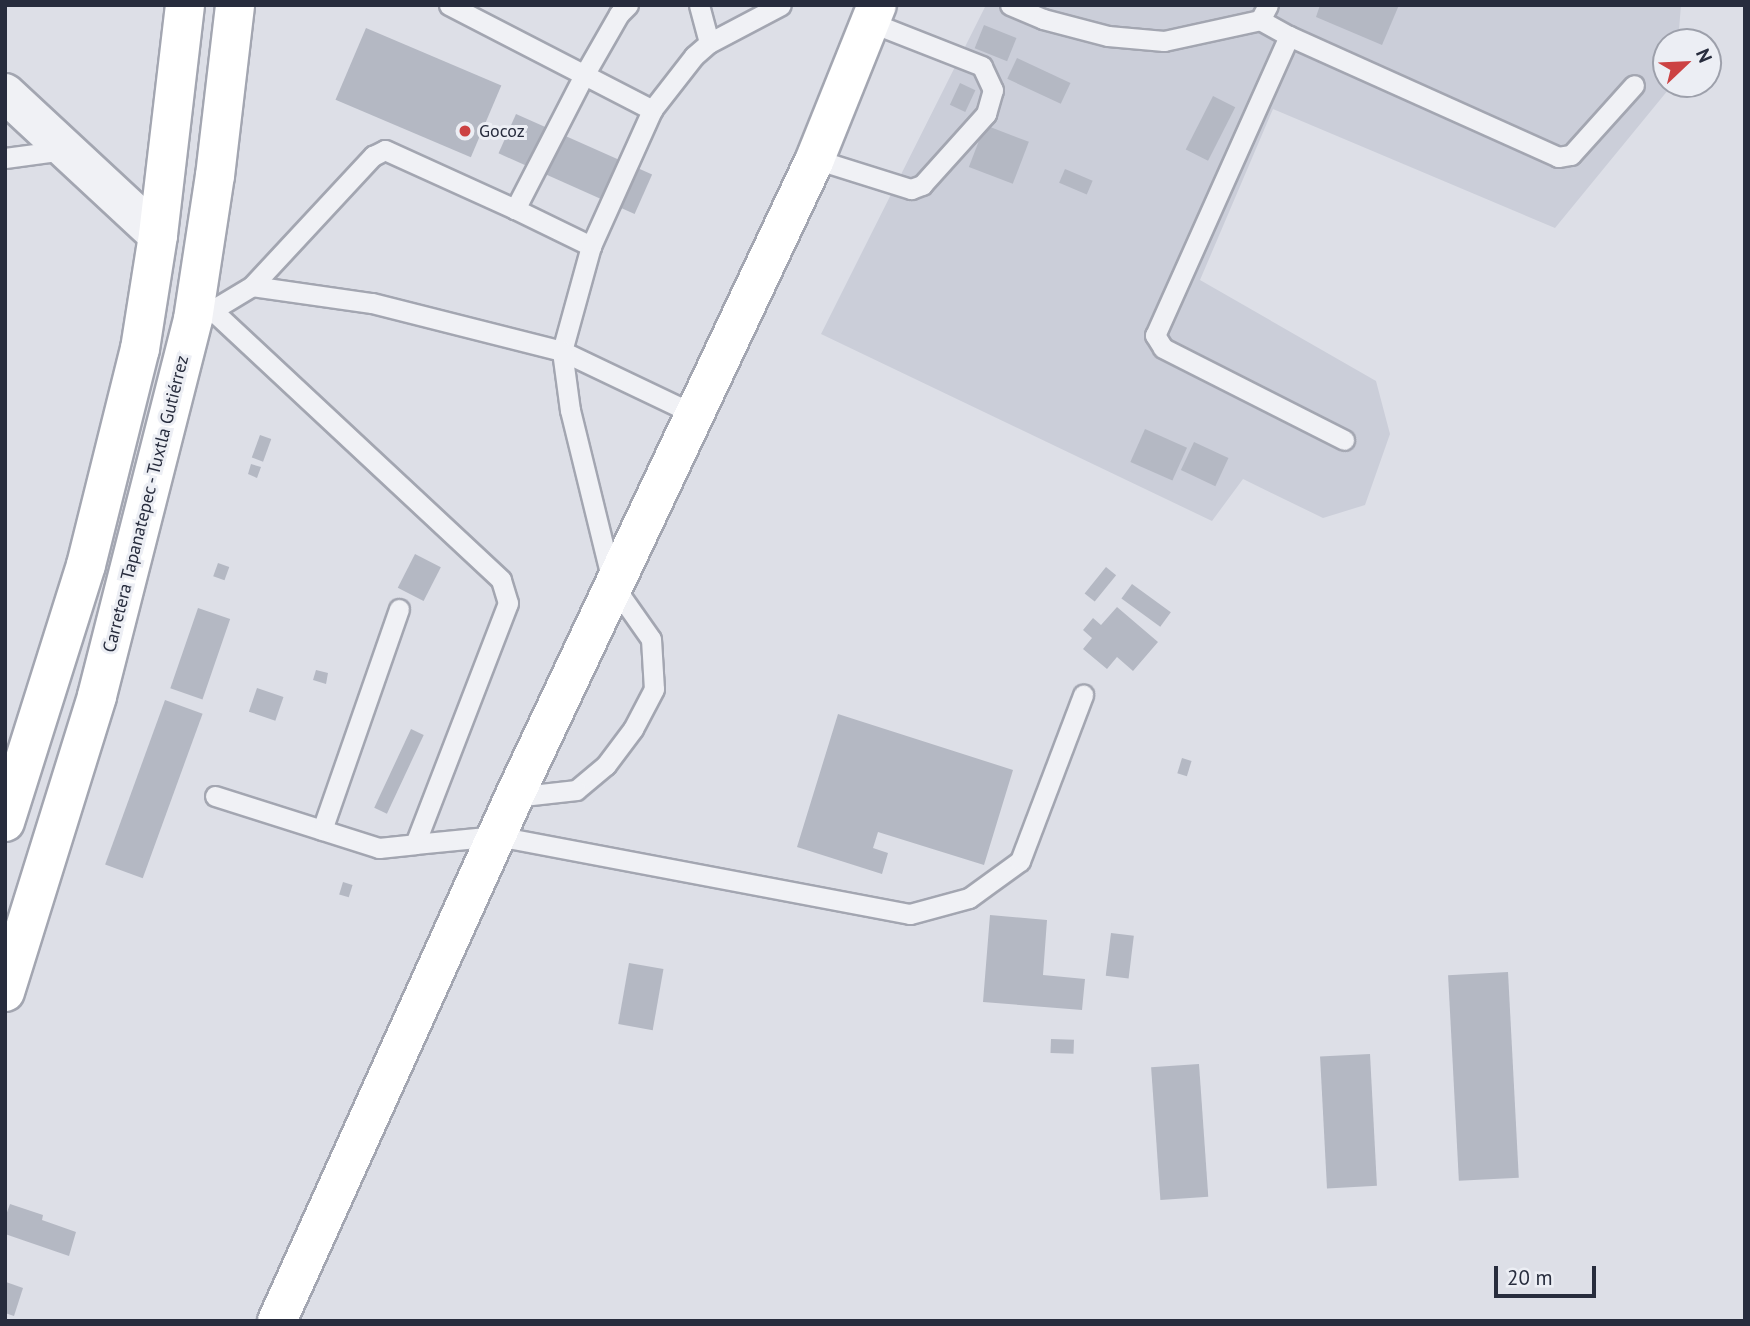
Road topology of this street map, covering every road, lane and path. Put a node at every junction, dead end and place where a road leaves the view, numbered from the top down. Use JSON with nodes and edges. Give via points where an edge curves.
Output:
{"nodes":[{"id":1,"x":185,"y":5,"type":"edge"},
{"id":2,"x":235,"y":5,"type":"edge"},
{"id":3,"x":449,"y":5,"type":"edge"},
{"id":4,"x":628,"y":5,"type":"edge"},
{"id":5,"x":699,"y":5,"type":"edge"},
{"id":6,"x":781,"y":5,"type":"edge"},
{"id":7,"x":1010,"y":5,"type":"edge"},
{"id":8,"x":1264,"y":12,"type":"edge"},
{"id":9,"x":874,"y":14,"type":"edge"},
{"id":10,"x":1289,"y":36,"type":"junction"},
{"id":11,"x":709,"y":43,"type":"junction"},
{"id":12,"x":584,"y":75,"type":"junction"},
{"id":13,"x":1634,"y":85,"type":"dead end"},
{"id":14,"x":5,"y":93,"type":"edge"},
{"id":15,"x":652,"y":110,"type":"junction"},
{"id":16,"x":65,"y":150,"type":"junction"},
{"id":17,"x":5,"y":158,"type":"edge"},
{"id":18,"x":815,"y":159,"type":"junction"},
{"id":19,"x":515,"y":209,"type":"junction"},
{"id":20,"x":158,"y":235,"type":"junction"},
{"id":21,"x":591,"y":246,"type":"junction"},
{"id":22,"x":252,"y":286,"type":"junction"},
{"id":23,"x":203,"y":315,"type":"junction"},
{"id":24,"x":562,"y":351,"type":"junction"},
{"id":25,"x":696,"y":415,"type":"junction"},
{"id":26,"x":1344,"y":440,"type":"dead end"},
{"id":27,"x":613,"y":585,"type":"junction"},
{"id":28,"x":399,"y":610,"type":"dead end"},
{"id":29,"x":1083,"y":695,"type":"dead end"},
{"id":30,"x":215,"y":796,"type":"dead end"},
{"id":31,"x":514,"y":797,"type":"junction"},
{"id":32,"x":5,"y":822,"type":"edge"},
{"id":33,"x":322,"y":830,"type":"junction"},
{"id":34,"x":497,"y":836,"type":"junction"},
{"id":35,"x":415,"y":844,"type":"junction"},
{"id":36,"x":5,"y":992,"type":"edge"},
{"id":37,"x":277,"y":1321,"type":"edge"}],
"edges":[{"from":1,"to":20,"type":"main road"},
{"from":2,"to":23,"type":"main road","name":"Carretera Tapanatepec - Tuxtla Gutiérrez"},
{"from":3,"to":12,"type":"lane"},
{"from":4,"to":12,"type":"lane"},
{"from":5,"to":11,"type":"lane"},
{"from":6,"to":11,"type":"lane"},
{"from":7,"to":8,"type":"lane","via":[[1108,36],[1164,40]]},
{"from":8,"to":10,"type":"lane"},
{"from":9,"to":18,"type":"main road"},
{"from":9,"to":18,"type":"lane","via":[[982,66],[993,90],[986,114],[922,185],[911,189]]},
{"from":10,"to":13,"type":"lane","via":[[1558,157],[1571,155]]},
{"from":10,"to":26,"type":"lane","via":[[1155,335],[1163,348]]},
{"from":11,"to":15,"type":"lane"},
{"from":12,"to":15,"type":"lane"},
{"from":12,"to":19,"type":"lane"},
{"from":14,"to":16,"type":"street"},
{"from":15,"to":21,"type":"lane"},
{"from":16,"to":17,"type":"lane"},
{"from":16,"to":20,"type":"street"},
{"from":18,"to":25,"type":"main road"},
{"from":19,"to":21,"type":"lane"},
{"from":19,"to":22,"type":"lane","via":[[385,150],[373,156]]},
{"from":20,"to":32,"type":"main road","via":[[140,349],[86,565]]},
{"from":21,"to":24,"type":"lane"},
{"from":22,"to":23,"type":"lane"},
{"from":22,"to":24,"type":"lane","via":[[372,303]]},
{"from":23,"to":35,"type":"lane","via":[[501,580],[508,603]]},
{"from":23,"to":36,"type":"main road","name":"Carretera Tapanatepec - Tuxtla Gutiérrez","via":[[97,696]]},
{"from":24,"to":25,"type":"lane"},
{"from":24,"to":27,"type":"lane","via":[[570,410]]},
{"from":25,"to":27,"type":"main road"},
{"from":27,"to":31,"type":"main road"},
{"from":27,"to":31,"type":"lane","via":[[651,639],[654,689],[633,729],[606,765],[576,790]]},
{"from":28,"to":33,"type":"lane"},
{"from":29,"to":34,"type":"lane","via":[[1020,861],[969,898],[910,914]]},
{"from":30,"to":33,"type":"lane"},
{"from":31,"to":34,"type":"main road"},
{"from":33,"to":35,"type":"lane","via":[[379,848]]},
{"from":34,"to":35,"type":"lane"},
{"from":34,"to":37,"type":"main road"}]}
